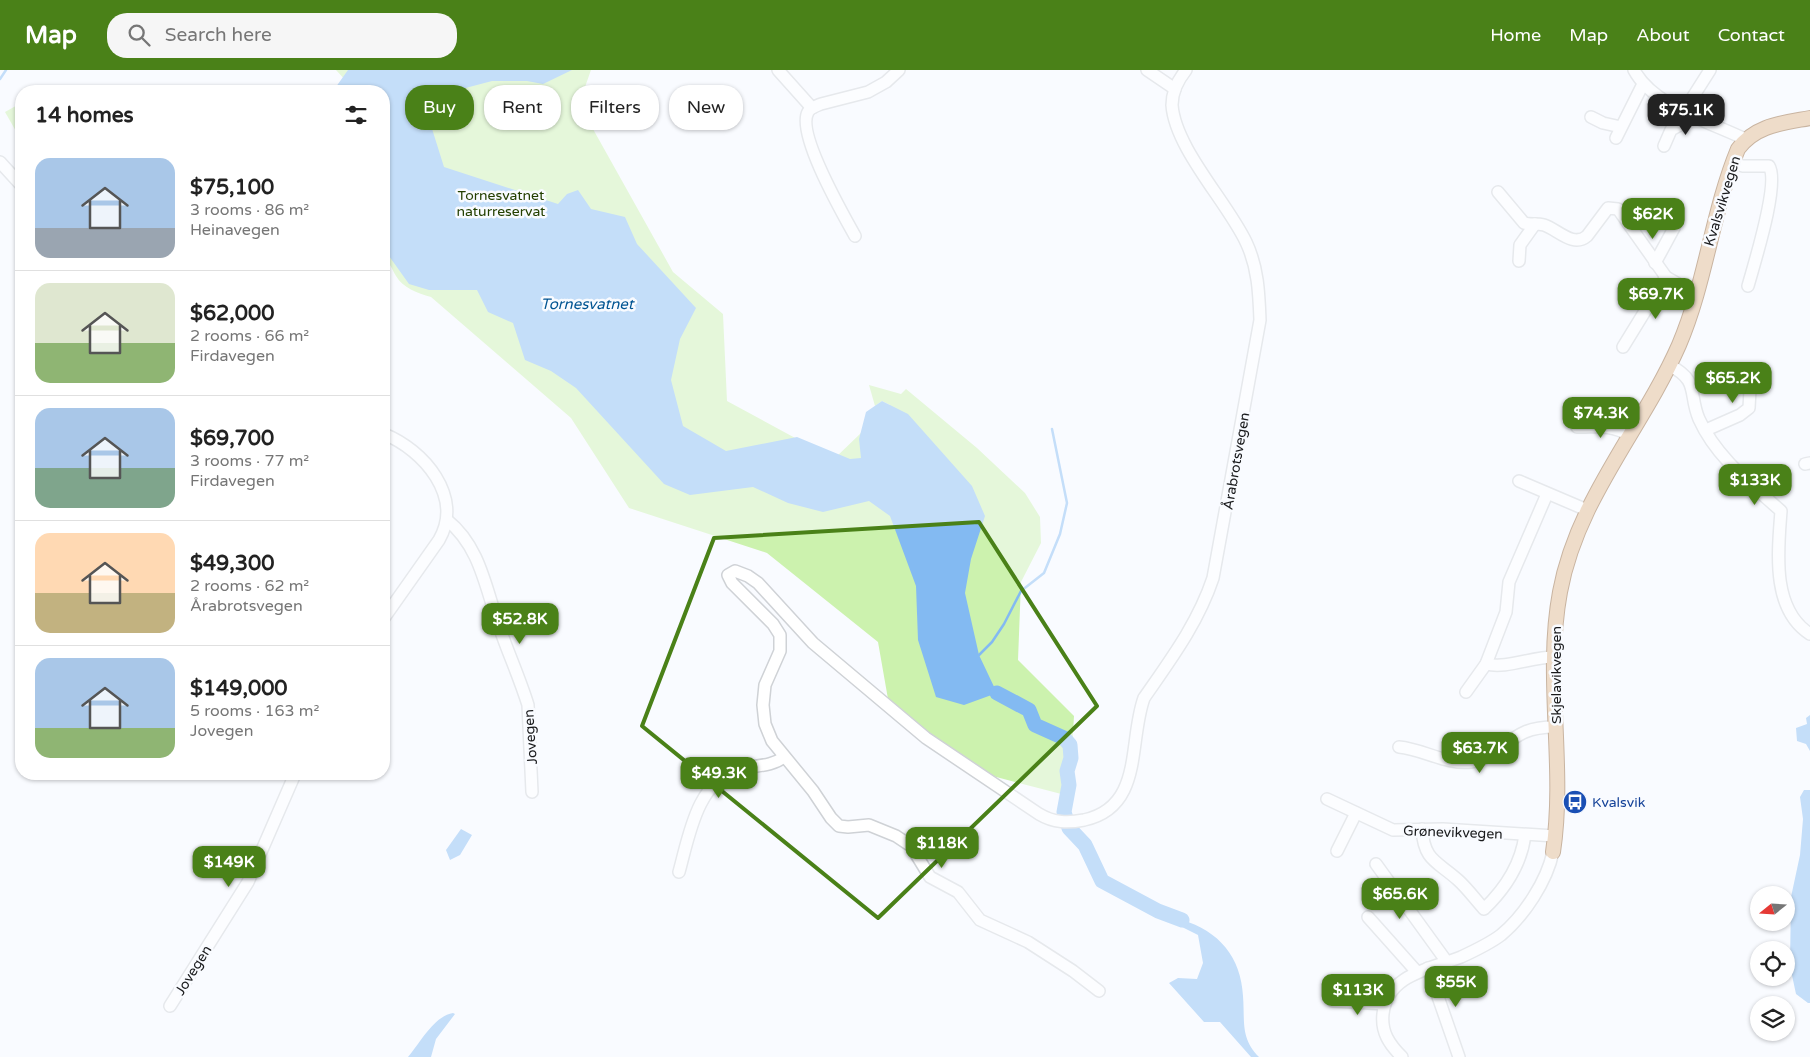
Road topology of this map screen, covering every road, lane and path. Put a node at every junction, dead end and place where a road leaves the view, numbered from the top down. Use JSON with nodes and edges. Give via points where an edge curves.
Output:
{"nodes":[{"id":1,"x":778,"y":70,"type":"edge"},
{"id":2,"x":899,"y":70,"type":"edge"},
{"id":3,"x":1147,"y":70,"type":"edge"},
{"id":4,"x":1186,"y":70,"type":"edge"},
{"id":5,"x":1634,"y":70,"type":"edge"},
{"id":6,"x":1710,"y":70,"type":"edge"},
{"id":7,"x":1642,"y":84,"type":"junction"},
{"id":8,"x":1175,"y":89,"type":"junction"},
{"id":9,"x":812,"y":108,"type":"junction"},
{"id":10,"x":1684,"y":111,"type":"junction"},
{"id":11,"x":1696,"y":116,"type":"junction"},
{"id":12,"x":1590,"y":117,"type":"dead end"},
{"id":13,"x":1810,"y":118,"type":"edge"},
{"id":14,"x":1621,"y":127,"type":"junction"},
{"id":15,"x":1616,"y":138,"type":"dead end"},
{"id":16,"x":1745,"y":139,"type":"junction"},
{"id":17,"x":1664,"y":146,"type":"dead end"},
{"id":18,"x":0,"y":162,"type":"edge"},
{"id":19,"x":1732,"y":162,"type":"junction"},
{"id":20,"x":15,"y":178,"type":"edge"},
{"id":21,"x":1498,"y":192,"type":"dead end"},
{"id":22,"x":1535,"y":224,"type":"junction"},
{"id":23,"x":1674,"y":228,"type":"dead end"},
{"id":24,"x":855,"y":236,"type":"dead end"},
{"id":25,"x":1519,"y":261,"type":"dead end"},
{"id":26,"x":1654,"y":262,"type":"junction"},
{"id":27,"x":1666,"y":278,"type":"junction"},
{"id":28,"x":1748,"y":286,"type":"dead end"},
{"id":29,"x":1697,"y":290,"type":"junction"},
{"id":30,"x":1623,"y":347,"type":"dead end"},
{"id":31,"x":1669,"y":365,"type":"junction"},
{"id":32,"x":1750,"y":371,"type":"dead end"},
{"id":33,"x":1577,"y":427,"type":"dead end"},
{"id":34,"x":1706,"y":430,"type":"junction"},
{"id":35,"x":1629,"y":435,"type":"junction"},
{"id":36,"x":390,"y":437,"type":"edge"},
{"id":37,"x":1519,"y":481,"type":"dead end"},
{"id":38,"x":1547,"y":494,"type":"junction"},
{"id":39,"x":1587,"y":510,"type":"junction"},
{"id":40,"x":447,"y":520,"type":"junction"},
{"id":41,"x":390,"y":609,"type":"edge"},
{"id":42,"x":1810,"y":634,"type":"edge"},
{"id":43,"x":1554,"y":657,"type":"junction"},
{"id":44,"x":1486,"y":664,"type":"junction"},
{"id":45,"x":1466,"y":692,"type":"dead end"},
{"id":46,"x":1556,"y":727,"type":"junction"},
{"id":47,"x":1399,"y":747,"type":"dead end"},
{"id":48,"x":784,"y":758,"type":"junction"},
{"id":49,"x":292,"y":780,"type":"edge"},
{"id":50,"x":532,"y":792,"type":"dead end"},
{"id":51,"x":1327,"y":799,"type":"dead end"},
{"id":52,"x":1356,"y":813,"type":"junction"},
{"id":53,"x":1422,"y":829,"type":"junction"},
{"id":54,"x":1525,"y":835,"type":"junction"},
{"id":55,"x":1555,"y":836,"type":"junction"},
{"id":56,"x":1337,"y":851,"type":"dead end"},
{"id":57,"x":1553,"y":852,"type":"joint"},
{"id":58,"x":1376,"y":864,"type":"dead end"},
{"id":59,"x":679,"y":872,"type":"dead end"},
{"id":60,"x":1368,"y":917,"type":"dead end"},
{"id":61,"x":1447,"y":962,"type":"junction"},
{"id":62,"x":1428,"y":968,"type":"junction"},
{"id":63,"x":1417,"y":972,"type":"junction"},
{"id":64,"x":1099,"y":991,"type":"dead end"},
{"id":65,"x":1334,"y":1002,"type":"dead end"},
{"id":66,"x":1384,"y":1004,"type":"junction"},
{"id":67,"x":170,"y":1006,"type":"dead end"},
{"id":68,"x":1398,"y":1053,"type":"edge"},
{"id":69,"x":1385,"y":1057,"type":"edge"},
{"id":70,"x":1459,"y":1057,"type":"edge"}],
"edges":[{"from":1,"to":9,"type":"street"},
{"from":2,"to":9,"type":"street","via":[[868,92]]},
{"from":3,"to":8,"type":"street"},
{"from":4,"to":8,"type":"street","name":"Årabrotsvegen"},
{"from":5,"to":7,"type":"street"},
{"from":6,"to":10,"type":"street"},
{"from":7,"to":10,"type":"street"},
{"from":7,"to":14,"type":"street"},
{"from":8,"to":48,"type":"street","name":"Årabrotsvegen","via":[[1172,103],[1179,132],[1239,228],[1252,257],[1260,320],[1220,550],[1205,602],[1144,698],[1125,791],[1103,813],[1058,822],[1040,814],[926,738],[813,643],[758,583],[741,573],[730,572],[728,579],[780,635],[780,650],[765,685],[762,705],[772,741]]},
{"from":9,"to":24,"type":"street","via":[[806,123],[823,176]]},
{"from":10,"to":11,"type":"street"},
{"from":11,"to":16,"type":"street"},
{"from":11,"to":17,"type":"street","via":[[1671,130]]},
{"from":12,"to":14,"type":"street"},
{"from":13,"to":16,"type":"main road","name":"Kvalsvikvegen","via":[[1773,125]]},
{"from":14,"to":15,"type":"street"},
{"from":16,"to":19,"type":"main road","name":"Kvalsvikvegen"},
{"from":18,"to":20,"type":"street"},
{"from":19,"to":28,"type":"street","via":[[1749,166],[1765,164],[1772,170],[1768,208]]},
{"from":19,"to":29,"type":"main road","name":"Kvalsvikvegen"},
{"from":21,"to":22,"type":"street","via":[[1520,220]]},
{"from":22,"to":25,"type":"street","via":[[1520,246]]},
{"from":22,"to":26,"type":"street","via":[[1547,226],[1578,241],[1587,236],[1604,211],[1613,207],[1622,214]]},
{"from":23,"to":26,"type":"street"},
{"from":26,"to":27,"type":"street"},
{"from":27,"to":29,"type":"street"},
{"from":27,"to":30,"type":"street"},
{"from":29,"to":31,"type":"main road","name":"Kvalsvikvegen","via":[[1685,331]]},
{"from":31,"to":34,"type":"street","via":[[1682,372],[1690,383],[1698,416]]},
{"from":31,"to":35,"type":"main road","name":"Skjelavikvegen"},
{"from":32,"to":34,"type":"street","via":[[1749,408]]},
{"from":33,"to":35,"type":"street","via":[[1605,426]]},
{"from":34,"to":42,"type":"street","via":[[1732,467],[1781,511],[1778,550],[1783,600],[1795,623]]},
{"from":35,"to":39,"type":"main road","name":"Skjelavikvegen"},
{"from":36,"to":40,"type":"street","via":[[415,453],[434,475],[446,501]]},
{"from":37,"to":38,"type":"street"},
{"from":38,"to":39,"type":"street"},
{"from":38,"to":44,"type":"street","via":[[1509,582],[1506,612]]},
{"from":39,"to":43,"type":"main road","name":"Skjelavikvegen","via":[[1564,573]]},
{"from":40,"to":41,"type":"street","via":[[439,540]]},
{"from":40,"to":50,"type":"street","name":"Jovegen","via":[[464,539],[482,570],[498,626],[524,692],[528,705]]},
{"from":43,"to":44,"type":"street","via":[[1537,657],[1500,667]]},
{"from":43,"to":46,"type":"main road","name":"Skjelavikvegen"},
{"from":44,"to":45,"type":"street"},
{"from":46,"to":47,"type":"street","via":[[1524,733],[1485,758],[1471,762],[1425,755]]},
{"from":46,"to":55,"type":"main road","name":"Skjelavikvegen","via":[[1558,807]]},
{"from":48,"to":59,"type":"street","via":[[770,764],[739,769],[714,784],[702,801]]},
{"from":48,"to":64,"type":"street","via":[[839,826],[870,825],[896,836],[911,846],[930,877],[958,892],[980,920],[1028,942],[1073,970]]},
{"from":49,"to":67,"type":"street","name":"Jovegen","via":[[248,882]]},
{"from":51,"to":52,"type":"street","name":"Grønevikvegen"},
{"from":52,"to":53,"type":"street","name":"Grønevikvegen","via":[[1393,830]]},
{"from":52,"to":56,"type":"street"},
{"from":53,"to":54,"type":"street","name":"Grønevikvegen"},
{"from":53,"to":54,"type":"street","via":[[1429,857],[1457,879],[1484,909],[1511,877]]},
{"from":54,"to":55,"type":"street","name":"Grønevikvegen"},
{"from":55,"to":57,"type":"main road","name":"Skjelavikvegen"},
{"from":57,"to":61,"type":"street","name":"Skjelavikvegen","via":[[1550,868],[1518,918],[1501,935]]},
{"from":58,"to":61,"type":"street"},
{"from":60,"to":63,"type":"street"},
{"from":61,"to":62,"type":"street","name":"Skjelavikvegen"},
{"from":62,"to":63,"type":"street","name":"Skjelavikvegen"},
{"from":62,"to":70,"type":"street"},
{"from":63,"to":66,"type":"street","name":"Skjelavikvegen","via":[[1397,985]]},
{"from":65,"to":66,"type":"street"},
{"from":66,"to":68,"type":"street","via":[[1384,1032]]},
{"from":68,"to":69,"type":"street"}]}
